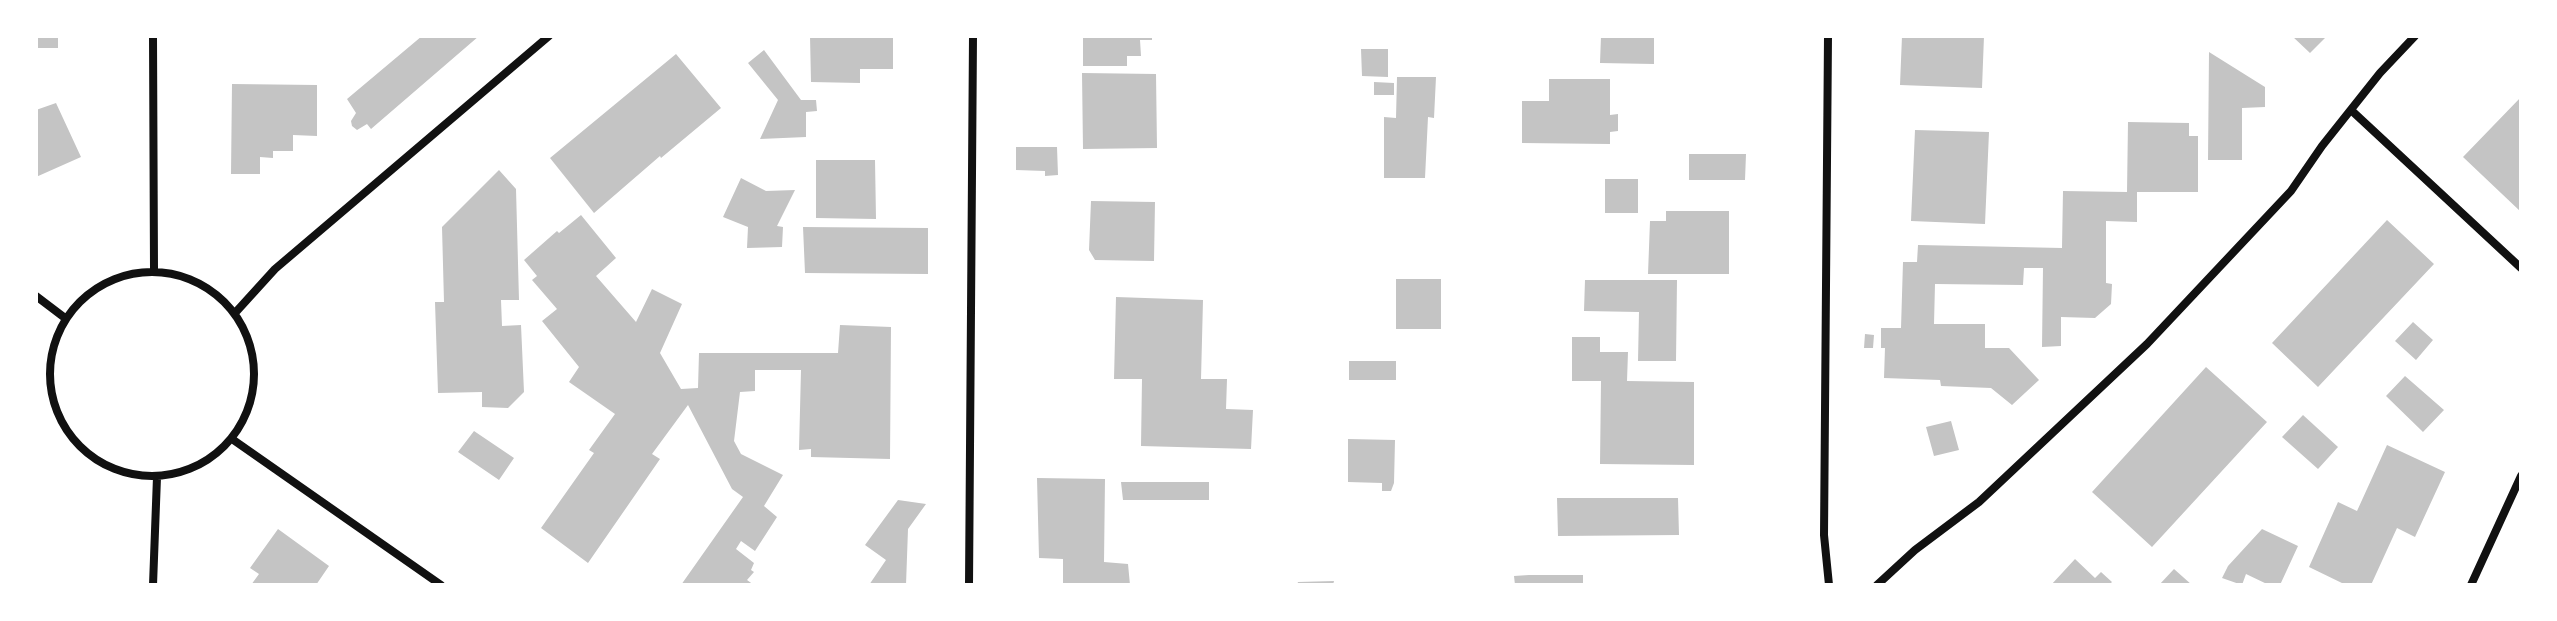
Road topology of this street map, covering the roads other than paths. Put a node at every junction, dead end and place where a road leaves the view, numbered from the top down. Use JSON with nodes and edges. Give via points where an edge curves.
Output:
{"nodes":[{"id":1,"x":153,"y":36,"type":"edge"},
{"id":2,"x":549,"y":36,"type":"edge"},
{"id":3,"x":973,"y":36,"type":"edge"},
{"id":4,"x":1828,"y":36,"type":"edge"},
{"id":5,"x":2415,"y":36,"type":"edge"},
{"id":6,"x":2351,"y":110,"type":"junction"},
{"id":7,"x":2521,"y":268,"type":"edge"},
{"id":8,"x":154,"y":270,"type":"junction"},
{"id":9,"x":36,"y":296,"type":"edge"},
{"id":10,"x":235,"y":313,"type":"junction"},
{"id":11,"x":65,"y":318,"type":"junction"},
{"id":12,"x":36,"y":379,"type":"edge"},
{"id":13,"x":49,"y":381,"type":"junction"},
{"id":14,"x":232,"y":439,"type":"junction"},
{"id":15,"x":2521,"y":476,"type":"edge"},
{"id":16,"x":157,"y":477,"type":"junction"},
{"id":17,"x":153,"y":585,"type":"edge"},
{"id":18,"x":441,"y":585,"type":"edge"},
{"id":19,"x":969,"y":585,"type":"edge"},
{"id":20,"x":1829,"y":585,"type":"edge"},
{"id":21,"x":1877,"y":585,"type":"edge"},
{"id":22,"x":2471,"y":585,"type":"edge"}],
"edges":[{"from":1,"to":8,"type":"street"},
{"from":2,"to":10,"type":"street","via":[[275,269]]},
{"from":3,"to":19,"type":"street"},
{"from":4,"to":20,"type":"street","via":[[1824,535]]},
{"from":5,"to":6,"type":"street"},
{"from":6,"to":7,"type":"street"},
{"from":6,"to":21,"type":"street","via":[[2291,191],[2147,344],[1979,502]]},
{"from":8,"to":10,"type":"street","via":[[213,290]]},
{"from":8,"to":11,"type":"street","via":[[119,276],[88,292]]},
{"from":9,"to":11,"type":"street"},
{"from":10,"to":14,"type":"street","via":[[250,343],[255,377],[249,410]]},
{"from":11,"to":13,"type":"street","via":[[52,348]]},
{"from":12,"to":13,"type":"street"},
{"from":13,"to":16,"type":"street","via":[[56,412],[72,439],[95,461],[125,473]]},
{"from":14,"to":16,"type":"street","via":[[185,471]]},
{"from":14,"to":18,"type":"street"},
{"from":15,"to":22,"type":"street"},
{"from":16,"to":17,"type":"street"}]}
